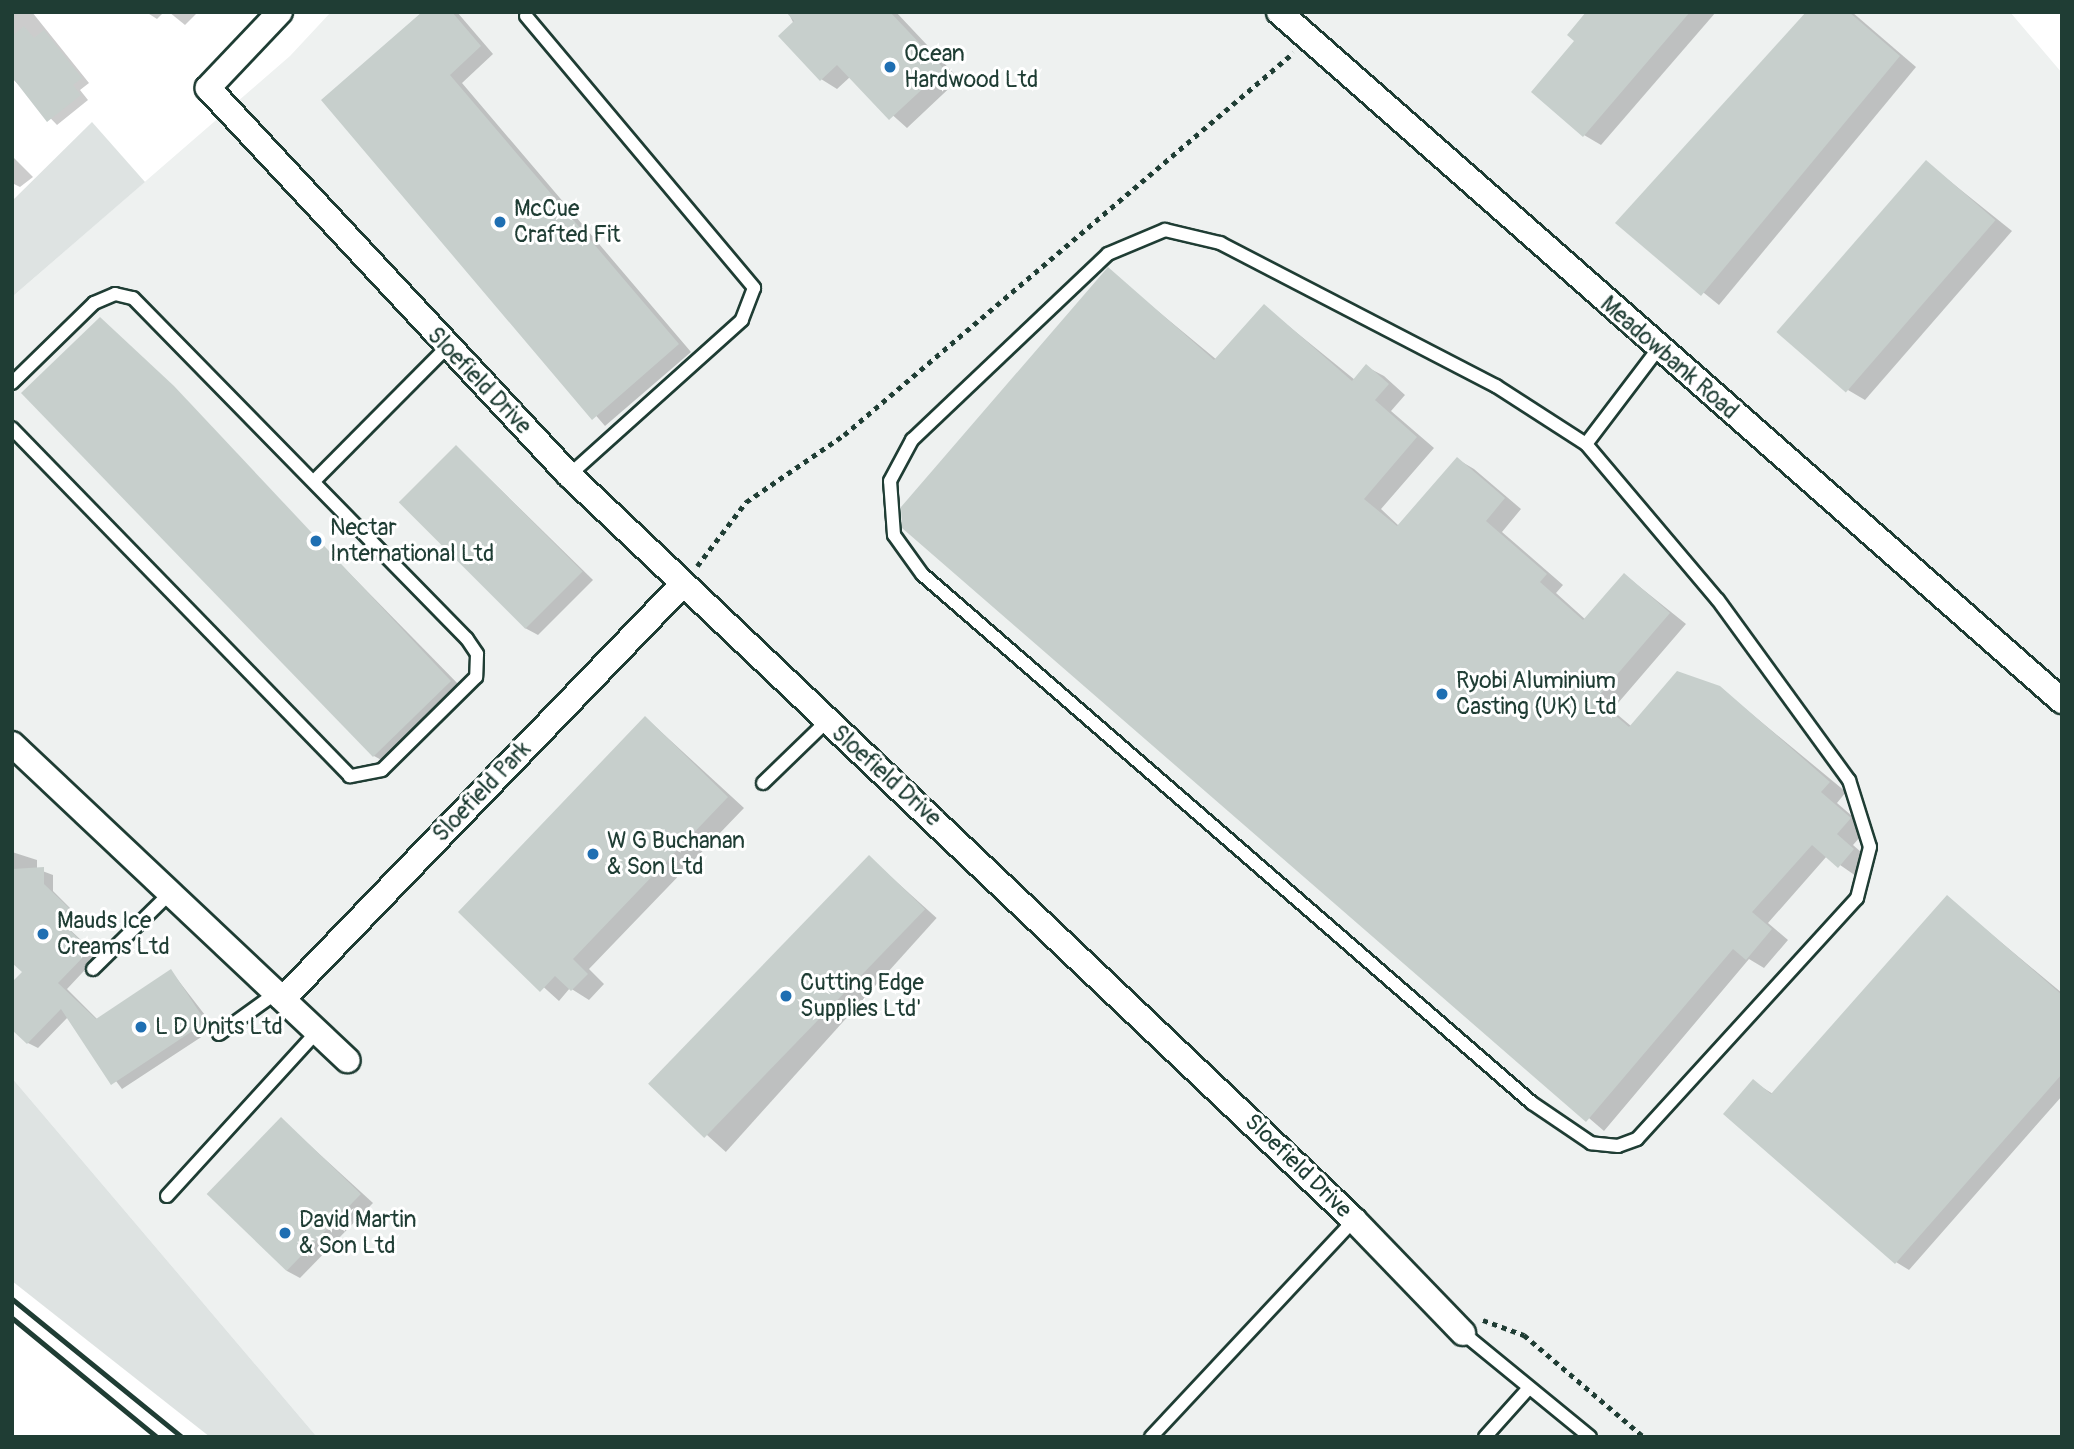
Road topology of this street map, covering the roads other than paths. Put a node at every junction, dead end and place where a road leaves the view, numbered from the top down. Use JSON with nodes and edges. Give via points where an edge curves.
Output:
{"nodes":[{"id":1,"x":279,"y":12,"type":"edge"},
{"id":2,"x":1279,"y":12,"type":"edge"},
{"id":3,"x":527,"y":16,"type":"dead end"},
{"id":4,"x":446,"y":348,"type":"junction"},
{"id":5,"x":1658,"y":349,"type":"junction"},
{"id":6,"x":12,"y":383,"type":"edge"},
{"id":7,"x":12,"y":428,"type":"edge"},
{"id":8,"x":1586,"y":444,"type":"junction"},
{"id":9,"x":569,"y":475,"type":"junction"},
{"id":10,"x":316,"y":479,"type":"junction"},
{"id":11,"x":681,"y":586,"type":"junction"},
{"id":12,"x":2062,"y":701,"type":"edge"},
{"id":13,"x":826,"y":722,"type":"junction"},
{"id":14,"x":13,"y":746,"type":"edge"},
{"id":15,"x":764,"y":783,"type":"dead end"},
{"id":16,"x":170,"y":893,"type":"junction"},
{"id":17,"x":93,"y":969,"type":"dead end"},
{"id":18,"x":279,"y":996,"type":"junction"},
{"id":19,"x":317,"y":1032,"type":"junction"},
{"id":20,"x":219,"y":1034,"type":"dead end"},
{"id":21,"x":347,"y":1060,"type":"dead end"},
{"id":22,"x":167,"y":1196,"type":"dead end"},
{"id":23,"x":1354,"y":1220,"type":"junction"},
{"id":24,"x":1463,"y":1333,"type":"joint"},
{"id":25,"x":1528,"y":1389,"type":"junction"},
{"id":26,"x":1151,"y":1437,"type":"edge"},
{"id":27,"x":1485,"y":1437,"type":"edge"},
{"id":28,"x":1590,"y":1437,"type":"edge"}],
"edges":[{"from":1,"to":4,"type":"street","name":"Sloefield Drive","via":[[208,88]]},
{"from":2,"to":5,"type":"street","name":"Meadowbank Road"},
{"from":3,"to":9,"type":"lane","via":[[754,288],[742,320]]},
{"from":4,"to":9,"type":"street","name":"Sloefield Drive"},
{"from":4,"to":10,"type":"lane"},
{"from":5,"to":8,"type":"lane"},
{"from":5,"to":12,"type":"street","name":"Meadowbank Road"},
{"from":6,"to":10,"type":"lane","via":[[94,303],[127,295]]},
{"from":7,"to":10,"type":"lane","via":[[339,769],[360,779],[382,769],[467,689],[478,662],[467,639]]},
{"from":8,"to":8,"type":"lane","via":[[1718,600],[1849,780],[1870,847],[1857,898],[1657,1122],[1637,1139],[1609,1147],[1572,1133],[1532,1103],[922,574],[894,535],[888,500],[893,471],[912,440],[1108,254],[1165,230],[1220,243],[1496,386]]},
{"from":9,"to":11,"type":"street","name":"Sloefield Drive"},
{"from":11,"to":13,"type":"street","name":"Sloefield Drive"},
{"from":11,"to":18,"type":"street","name":"Sloefield Park"},
{"from":13,"to":15,"type":"lane"},
{"from":13,"to":23,"type":"street","name":"Sloefield Drive"},
{"from":14,"to":16,"type":"street"},
{"from":16,"to":17,"type":"lane"},
{"from":16,"to":18,"type":"street"},
{"from":18,"to":19,"type":"street"},
{"from":18,"to":20,"type":"lane"},
{"from":19,"to":21,"type":"street"},
{"from":19,"to":22,"type":"lane"},
{"from":23,"to":24,"type":"street","name":"Sloefield Drive"},
{"from":23,"to":26,"type":"lane"},
{"from":24,"to":25,"type":"lane","name":"Sloefield Drive"},
{"from":25,"to":27,"type":"lane"},
{"from":25,"to":28,"type":"lane","name":"Sloefield Drive"}]}
